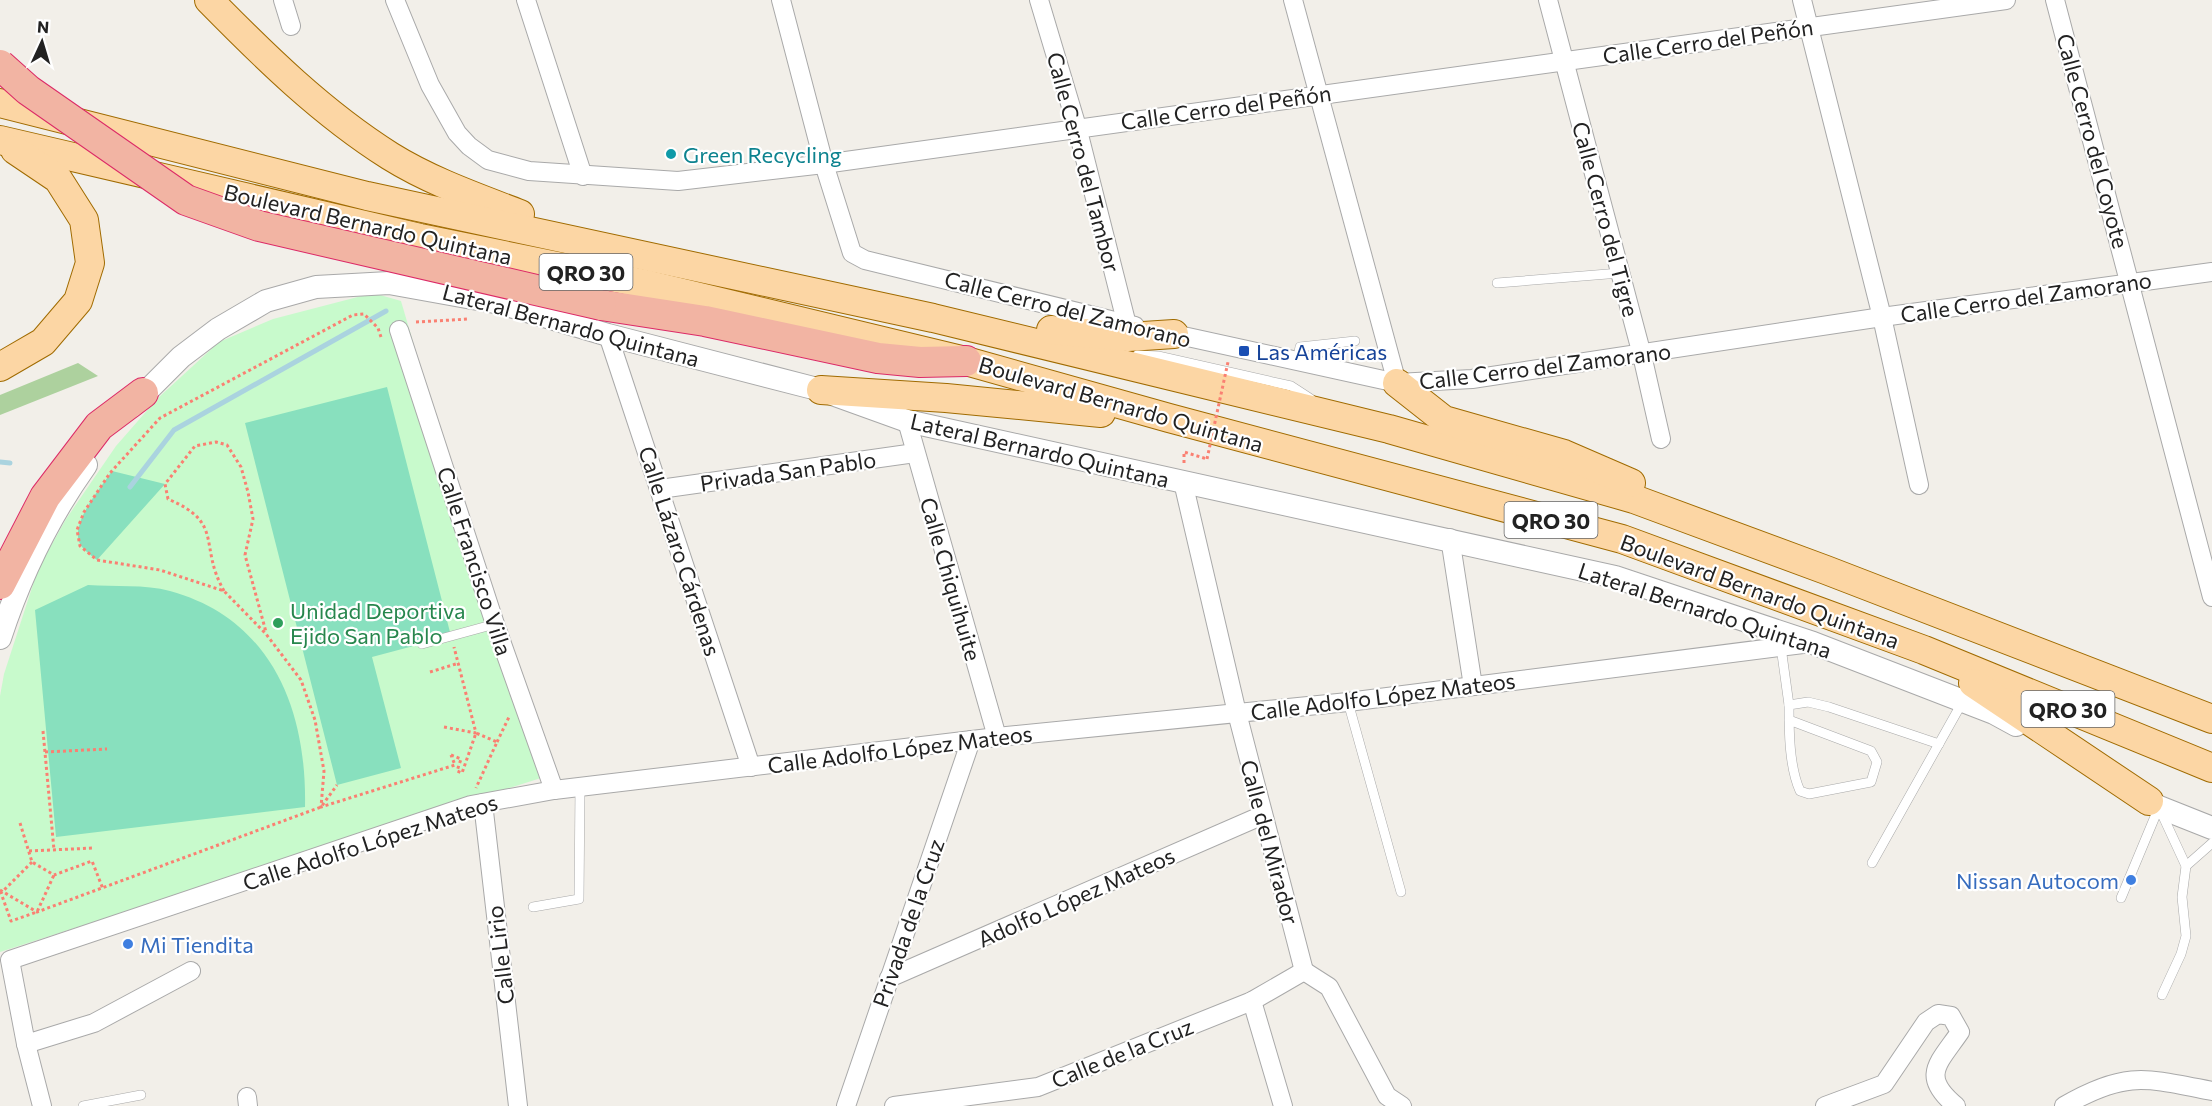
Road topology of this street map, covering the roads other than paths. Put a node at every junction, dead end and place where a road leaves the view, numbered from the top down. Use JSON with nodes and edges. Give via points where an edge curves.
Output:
{"nodes":[{"id":1,"x":209,"y":0,"type":"edge"},
{"id":2,"x":283,"y":0,"type":"edge"},
{"id":3,"x":395,"y":0,"type":"edge"},
{"id":4,"x":526,"y":0,"type":"edge"},
{"id":5,"x":781,"y":0,"type":"edge"},
{"id":6,"x":1039,"y":0,"type":"edge"},
{"id":7,"x":1293,"y":0,"type":"edge"},
{"id":8,"x":1548,"y":0,"type":"edge"},
{"id":9,"x":1802,"y":0,"type":"edge"},
{"id":10,"x":2006,"y":0,"type":"edge"},
{"id":11,"x":2055,"y":0,"type":"edge"},
{"id":12,"x":291,"y":26,"type":"dead end"},
{"id":13,"x":1808,"y":27,"type":"junction"},
{"id":14,"x":1564,"y":62,"type":"junction"},
{"id":15,"x":0,"y":65,"type":"edge"},
{"id":16,"x":1320,"y":94,"type":"junction"},
{"id":17,"x":0,"y":104,"type":"edge"},
{"id":18,"x":1077,"y":127,"type":"junction"},
{"id":19,"x":0,"y":141,"type":"edge"},
{"id":20,"x":824,"y":164,"type":"junction"},
{"id":21,"x":583,"y":176,"type":"junction"},
{"id":22,"x":665,"y":259,"type":"junction"},
{"id":23,"x":2212,"y":272,"type":"edge"},
{"id":24,"x":1620,"y":273,"type":"junction"},
{"id":25,"x":2131,"y":282,"type":"junction"},
{"id":26,"x":1497,"y":283,"type":"dead end"},
{"id":27,"x":1882,"y":317,"type":"junction"},
{"id":28,"x":933,"y":318,"type":"junction"},
{"id":29,"x":1127,"y":325,"type":"junction"},
{"id":30,"x":399,"y":330,"type":"road end"},
{"id":31,"x":1174,"y":334,"type":"junction"},
{"id":32,"x":608,"y":335,"type":"junction"},
{"id":33,"x":1355,"y":341,"type":"dead end"},
{"id":34,"x":1642,"y":355,"type":"junction"},
{"id":35,"x":966,"y":361,"type":"junction"},
{"id":36,"x":1297,"y":362,"type":"junction"},
{"id":37,"x":0,"y":367,"type":"edge"},
{"id":38,"x":1397,"y":383,"type":"junction"},
{"id":39,"x":821,"y":390,"type":"junction"},
{"id":40,"x":143,"y":393,"type":"junction"},
{"id":41,"x":1169,"y":418,"type":"junction"},
{"id":42,"x":907,"y":421,"type":"junction"},
{"id":43,"x":1661,"y":439,"type":"dead end"},
{"id":44,"x":915,"y":453,"type":"junction"},
{"id":45,"x":1183,"y":482,"type":"junction"},
{"id":46,"x":1919,"y":485,"type":"dead end"},
{"id":47,"x":660,"y":489,"type":"junction"},
{"id":48,"x":1720,"y":531,"type":"junction"},
{"id":49,"x":1450,"y":538,"type":"junction"},
{"id":50,"x":0,"y":584,"type":"edge"},
{"id":51,"x":2212,"y":597,"type":"edge"},
{"id":52,"x":495,"y":624,"type":"junction"},
{"id":53,"x":0,"y":638,"type":"edge"},
{"id":54,"x":1813,"y":643,"type":"junction"},
{"id":55,"x":422,"y":644,"type":"dead end"},
{"id":56,"x":1781,"y":647,"type":"junction"},
{"id":57,"x":1924,"y":650,"type":"junction"},
{"id":58,"x":1473,"y":687,"type":"junction"},
{"id":59,"x":1963,"y":701,"type":"junction"},
{"id":60,"x":1348,"y":702,"type":"junction"},
{"id":61,"x":1789,"y":705,"type":"junction"},
{"id":62,"x":1237,"y":713,"type":"junction"},
{"id":63,"x":2212,"y":719,"type":"edge"},
{"id":64,"x":1789,"y":720,"type":"junction"},
{"id":65,"x":997,"y":737,"type":"junction"},
{"id":66,"x":971,"y":740,"type":"junction"},
{"id":67,"x":1939,"y":744,"type":"junction"},
{"id":68,"x":751,"y":766,"type":"junction"},
{"id":69,"x":2212,"y":768,"type":"edge"},
{"id":70,"x":580,"y":786,"type":"junction"},
{"id":71,"x":554,"y":790,"type":"junction"},
{"id":72,"x":477,"y":804,"type":"junction"},
{"id":73,"x":2154,"y":804,"type":"junction"},
{"id":74,"x":1263,"y":815,"type":"junction"},
{"id":75,"x":2212,"y":828,"type":"edge"},
{"id":76,"x":2212,"y":843,"type":"edge"},
{"id":77,"x":1872,"y":863,"type":"dead end"},
{"id":78,"x":2186,"y":866,"type":"junction"},
{"id":79,"x":1401,"y":892,"type":"dead end"},
{"id":80,"x":2121,"y":898,"type":"dead end"},
{"id":81,"x":533,"y":907,"type":"dead end"},
{"id":82,"x":191,"y":971,"type":"dead end"},
{"id":83,"x":1304,"y":971,"type":"junction"},
{"id":84,"x":890,"y":978,"type":"junction"},
{"id":85,"x":2162,"y":995,"type":"dead end"},
{"id":86,"x":1252,"y":1001,"type":"junction"},
{"id":87,"x":26,"y":1044,"type":"junction"},
{"id":88,"x":2212,"y":1091,"type":"edge"},
{"id":89,"x":141,"y":1095,"type":"dead end"},
{"id":90,"x":42,"y":1106,"type":"edge"},
{"id":91,"x":83,"y":1106,"type":"edge"},
{"id":92,"x":518,"y":1106,"type":"edge"},
{"id":93,"x":846,"y":1106,"type":"edge"},
{"id":94,"x":894,"y":1106,"type":"edge"},
{"id":95,"x":1282,"y":1106,"type":"edge"},
{"id":96,"x":1402,"y":1106,"type":"edge"},
{"id":97,"x":1825,"y":1106,"type":"edge"},
{"id":98,"x":1956,"y":1106,"type":"edge"},
{"id":99,"x":2064,"y":1106,"type":"edge"}],
"edges":[{"from":1,"to":22,"type":"main road","via":[[266,59],[325,109],[391,156],[443,183],[523,216]]},
{"from":2,"to":12,"type":"street"},
{"from":3,"to":21,"type":"street","name":"Calle Cerro del Peñón","via":[[430,85],[457,133],[469,146],[488,160],[529,171]]},
{"from":4,"to":21,"type":"street"},
{"from":5,"to":20,"type":"street"},
{"from":6,"to":18,"type":"street","name":"Calle Cerro del Tambor"},
{"from":7,"to":16,"type":"street"},
{"from":8,"to":14,"type":"street","name":"Calle Cerro del Tigre"},
{"from":9,"to":13,"type":"street"},
{"from":10,"to":13,"type":"street","name":"Calle Cerro del Peñón"},
{"from":11,"to":25,"type":"street","name":"Calle Cerro del Coyote"},
{"from":13,"to":14,"type":"street","name":"Calle Cerro del Peñón"},
{"from":13,"to":27,"type":"street"},
{"from":14,"to":16,"type":"street","name":"Calle Cerro del Peñón"},
{"from":14,"to":24,"type":"street","name":"Calle Cerro del Tigre"},
{"from":15,"to":35,"type":"highway","bridge":true,"via":[[28,90],[186,200],[259,226],[601,305],[705,321],[878,358]]},
{"from":16,"to":18,"type":"street","name":"Calle Cerro del Peñón"},
{"from":16,"to":38,"type":"street"},
{"from":17,"to":22,"type":"main road","name":"Boulevard Bernardo Quintana","number":"QRO 30","via":[[367,196]]},
{"from":18,"to":20,"type":"street","name":"Calle Cerro del Peñón"},
{"from":18,"to":29,"type":"street","name":"Calle Cerro del Tambor"},
{"from":19,"to":35,"type":"main road","name":"Boulevard Bernardo Quintana","number":"QRO 30","via":[[420,238],[650,285]]},
{"from":19,"to":37,"type":"main road","via":[[58,179],[84,220],[90,263],[78,301],[43,342]]},
{"from":20,"to":21,"type":"street","name":"Calle Cerro del Peñón","via":[[678,181]]},
{"from":20,"to":29,"type":"street","name":"Calle Cerro del Zamorano","via":[[852,253],[865,260]]},
{"from":22,"to":28,"type":"main road","name":"Boulevard Bernardo Quintana","number":"QRO 30"},
{"from":23,"to":25,"type":"street","name":"Calle Cerro del Zamorano"},
{"from":24,"to":26,"type":"lane"},
{"from":24,"to":34,"type":"street","name":"Calle Cerro del Tigre"},
{"from":25,"to":27,"type":"street","name":"Calle Cerro del Zamorano"},
{"from":25,"to":51,"type":"street","name":"Calle Cerro del Coyote"},
{"from":27,"to":34,"type":"street","name":"Calle Cerro del Zamorano"},
{"from":27,"to":46,"type":"street"},
{"from":28,"to":31,"type":"main road","via":[[1005,322],[1128,338]]},
{"from":28,"to":48,"type":"main road","name":"Boulevard Bernardo Quintana","number":"QRO 30","via":[[1341,418],[1634,499]]},
{"from":29,"to":31,"type":"street","name":"Calle Cerro del Zamorano"},
{"from":30,"to":52,"type":"street","name":"Calle Francisco Villa"},
{"from":31,"to":36,"type":"street","name":"Calle Cerro del Zamorano"},
{"from":32,"to":39,"type":"street","name":"Lateral Bernardo Quintana"},
{"from":32,"to":40,"type":"street","name":"Lateral Bernardo Quintana","via":[[500,303],[389,283],[316,287],[266,301],[218,329]]},
{"from":32,"to":47,"type":"street","name":"Calle Lázaro Cárdenas"},
{"from":33,"to":36,"type":"lane","via":[[1300,347]]},
{"from":34,"to":38,"type":"street","name":"Calle Cerro del Zamorano","via":[[1472,379]]},
{"from":34,"to":43,"type":"street","name":"Calle Cerro del Tigre"},
{"from":35,"to":41,"type":"main road","name":"Boulevard Bernardo Quintana","number":"QRO 30"},
{"from":36,"to":38,"type":"street","name":"Calle Cerro del Zamorano"},
{"from":38,"to":48,"type":"main road","via":[[1444,420],[1564,454],[1643,488]]},
{"from":39,"to":41,"type":"main road"},
{"from":39,"to":42,"type":"street","name":"Lateral Bernardo Quintana"},
{"from":40,"to":50,"type":"highway","via":[[99,426],[45,496]]},
{"from":40,"to":53,"type":"street","name":"Lateral Bernardo Quintana","via":[[71,486],[12,603]]},
{"from":41,"to":57,"type":"main road","name":"Boulevard Bernardo Quintana","number":"QRO 30","via":[[1622,539]]},
{"from":42,"to":44,"type":"street","name":"Calle Chiquihuite"},
{"from":42,"to":45,"type":"street","name":"Lateral Bernardo Quintana"},
{"from":44,"to":47,"type":"street","name":"Privada San Pablo"},
{"from":44,"to":65,"type":"street","name":"Calle Chiquihuite"},
{"from":45,"to":49,"type":"street","name":"Lateral Bernardo Quintana"},
{"from":45,"to":62,"type":"street"},
{"from":47,"to":68,"type":"street","name":"Calle Lázaro Cárdenas"},
{"from":48,"to":63,"type":"main road","name":"Boulevard Bernardo Quintana","number":"QRO 30"},
{"from":49,"to":54,"type":"street","name":"Lateral Bernardo Quintana","via":[[1615,577]]},
{"from":49,"to":58,"type":"street"},
{"from":52,"to":55,"type":"lane"},
{"from":52,"to":71,"type":"street","name":"Calle Francisco Villa"},
{"from":54,"to":56,"type":"street","name":"Calle Adolfo López Mateos"},
{"from":54,"to":59,"type":"street","name":"Lateral Bernardo Quintana"},
{"from":56,"to":58,"type":"street","name":"Calle Adolfo López Mateos"},
{"from":56,"to":61,"type":"lane"},
{"from":57,"to":69,"type":"main road","name":"Boulevard Bernardo Quintana","number":"QRO 30"},
{"from":57,"to":73,"type":"main road"},
{"from":58,"to":60,"type":"street","name":"Calle Adolfo López Mateos"},
{"from":59,"to":67,"type":"lane"},
{"from":59,"to":73,"type":"street","name":"Lateral Bernardo Quintana","via":[[1994,713]]},
{"from":60,"to":62,"type":"street","name":"Calle Adolfo López Mateos"},
{"from":60,"to":79,"type":"lane"},
{"from":61,"to":64,"type":"lane"},
{"from":61,"to":67,"type":"lane","via":[[1808,702],[1829,707]]},
{"from":62,"to":65,"type":"street","name":"Calle Adolfo López Mateos"},
{"from":62,"to":74,"type":"street","name":"Calle del Mirador"},
{"from":64,"to":64,"type":"lane","via":[[1871,751],[1877,762],[1871,782],[1809,794],[1800,790]]},
{"from":65,"to":66,"type":"street","name":"Calle Adolfo López Mateos"},
{"from":66,"to":68,"type":"street","name":"Calle Adolfo López Mateos"},
{"from":66,"to":84,"type":"street","name":"Privada de la Cruz"},
{"from":67,"to":77,"type":"lane"},
{"from":68,"to":70,"type":"street","name":"Calle Adolfo López Mateos"},
{"from":70,"to":71,"type":"street","name":"Calle Adolfo López Mateos"},
{"from":70,"to":81,"type":"lane","via":[[579,899]]},
{"from":71,"to":72,"type":"street","name":"Calle Adolfo López Mateos"},
{"from":72,"to":87,"type":"street","name":"Calle Adolfo López Mateos","via":[[10,960]]},
{"from":72,"to":92,"type":"street","name":"Calle Lirio"},
{"from":73,"to":75,"type":"street","name":"Lateral Bernardo Quintana"},
{"from":73,"to":78,"type":"lane"},
{"from":73,"to":80,"type":"lane"},
{"from":74,"to":83,"type":"street","name":"Calle del Mirador"},
{"from":74,"to":84,"type":"street","name":"Adolfo López Mateos"},
{"from":76,"to":78,"type":"lane"},
{"from":78,"to":85,"type":"lane","via":[[2182,897],[2186,936]]},
{"from":82,"to":87,"type":"street","via":[[94,1023]]},
{"from":83,"to":86,"type":"street","name":"Calle de la Cruz"},
{"from":83,"to":96,"type":"street","via":[[1329,987],[1387,1096]]},
{"from":84,"to":93,"type":"street","name":"Privada de la Cruz"},
{"from":86,"to":94,"type":"street","name":"Calle de la Cruz","via":[[1038,1087]]},
{"from":86,"to":95,"type":"street"},
{"from":87,"to":90,"type":"street"},
{"from":88,"to":99,"type":"street","via":[[2139,1078],[2121,1080]]},
{"from":89,"to":91,"type":"lane"},
{"from":97,"to":98,"type":"street","via":[[1884,1084],[1926,1022],[1938,1014],[1951,1016],[1960,1032],[1934,1070],[1935,1083],[1942,1095]]}]}
